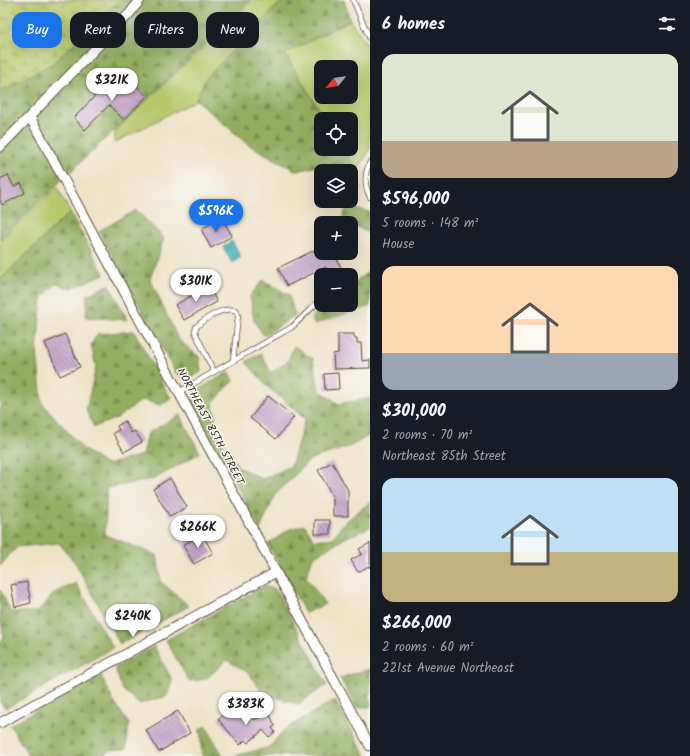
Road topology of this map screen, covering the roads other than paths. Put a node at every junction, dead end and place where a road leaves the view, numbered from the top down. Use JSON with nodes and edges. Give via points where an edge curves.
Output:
{"nodes":[{"id":1,"x":140,"y":0,"type":"edge"},
{"id":2,"x":353,"y":0,"type":"edge"},
{"id":3,"x":370,"y":39,"type":"edge"},
{"id":4,"x":30,"y":117,"type":"junction"},
{"id":5,"x":0,"y":147,"type":"edge"},
{"id":6,"x":370,"y":162,"type":"edge"},
{"id":7,"x":370,"y":197,"type":"edge"},
{"id":8,"x":314,"y":306,"type":"edge"},
{"id":9,"x":233,"y":361,"type":"junction"},
{"id":10,"x":214,"y":372,"type":"junction"},
{"id":11,"x":179,"y":392,"type":"junction"},
{"id":12,"x":276,"y":572,"type":"junction"},
{"id":13,"x":0,"y":723,"type":"edge"},
{"id":14,"x":370,"y":746,"type":"edge"}],
"edges":[{"from":1,"to":4,"type":"street"},
{"from":2,"to":3,"type":"lane"},
{"from":4,"to":5,"type":"street"},
{"from":4,"to":11,"type":"street","name":"NORTHEAST 85TH STREET"},
{"from":6,"to":7,"type":"lane","via":[[365,170],[365,188]]},
{"from":8,"to":9,"type":"lane","via":[[292,327]]},
{"from":9,"to":10,"type":"lane"},
{"from":9,"to":10,"type":"lane","via":[[237,311],[222,310],[196,327],[195,332]]},
{"from":10,"to":11,"type":"lane"},
{"from":11,"to":12,"type":"street","name":"NORTHEAST 85TH STREET"},
{"from":12,"to":13,"type":"street"},
{"from":12,"to":14,"type":"street","name":"NORTHEAST 85TH STREET"}]}
